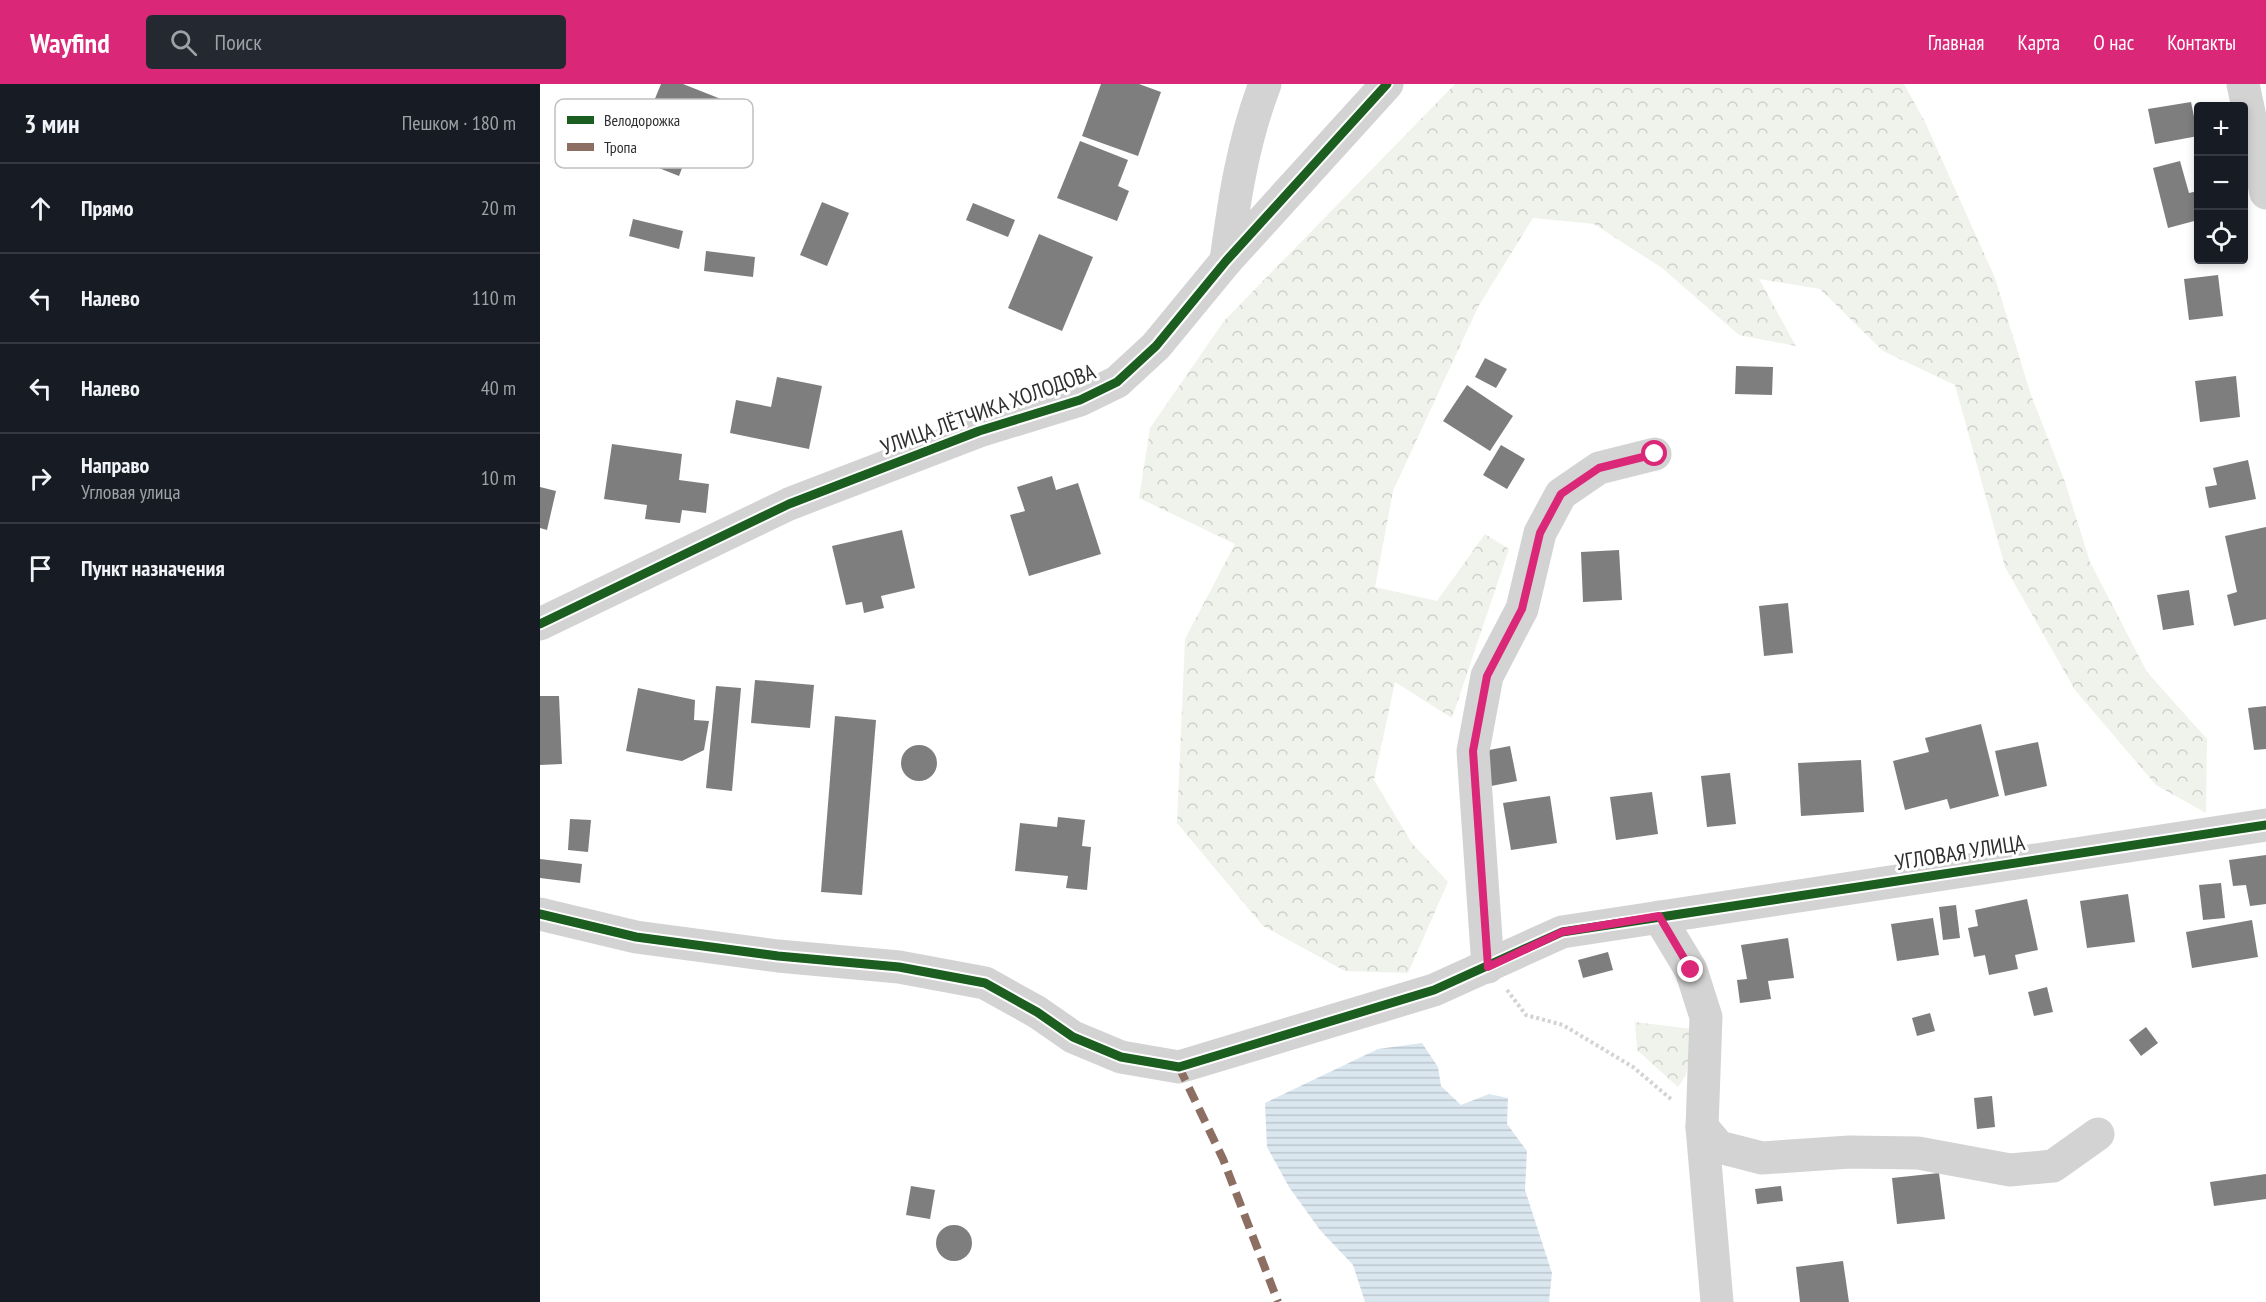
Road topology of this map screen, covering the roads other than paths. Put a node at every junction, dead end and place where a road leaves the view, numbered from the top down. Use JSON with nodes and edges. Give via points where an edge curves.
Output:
{"nodes":[{"id":1,"x":1265,"y":84,"type":"edge"},
{"id":2,"x":1387,"y":84,"type":"edge"},
{"id":3,"x":2243,"y":84,"type":"edge"},
{"id":4,"x":2266,"y":193,"type":"edge"},
{"id":5,"x":1226,"y":261,"type":"junction"},
{"id":6,"x":1655,"y":454,"type":"dead end"},
{"id":7,"x":540,"y":624,"type":"edge"},
{"id":8,"x":2266,"y":825,"type":"edge"},
{"id":9,"x":540,"y":914,"type":"edge"},
{"id":10,"x":1659,"y":916,"type":"junction"},
{"id":11,"x":1488,"y":967,"type":"junction"},
{"id":12,"x":1702,"y":1127,"type":"junction"},
{"id":13,"x":2098,"y":1134,"type":"dead end"},
{"id":14,"x":1717,"y":1302,"type":"edge"}],
"edges":[{"from":1,"to":5,"type":"street","via":[[1250,126]]},
{"from":2,"to":5,"type":"street","name":"УЛИЦА ЛЁТЧИКА ХОЛОДОВА"},
{"from":3,"to":4,"type":"street"},
{"from":5,"to":7,"type":"street","name":"УЛИЦА ЛЁТЧИКА ХОЛОДОВА","via":[[1156,346],[1117,382],[1080,399],[979,431],[789,504]]},
{"from":6,"to":11,"type":"street","via":[[1599,468],[1561,494],[1540,533],[1522,609],[1487,676],[1473,751]]},
{"from":8,"to":10,"type":"street","name":"УГЛОВАЯ УЛИЦА"},
{"from":9,"to":11,"type":"street","name":"УГЛОВАЯ УЛИЦА","via":[[636,937],[898,967],[985,983],[1082,1041],[1121,1057],[1179,1066],[1434,990]]},
{"from":10,"to":11,"type":"street","name":"УГЛОВАЯ УЛИЦА","via":[[1562,932]]},
{"from":10,"to":12,"type":"street","via":[[1691,970],[1706,1017]]},
{"from":12,"to":13,"type":"street","via":[[1719,1147],[1762,1158],[1850,1152],[1918,1153],[2010,1170],[2053,1166]]},
{"from":12,"to":14,"type":"street"}]}
